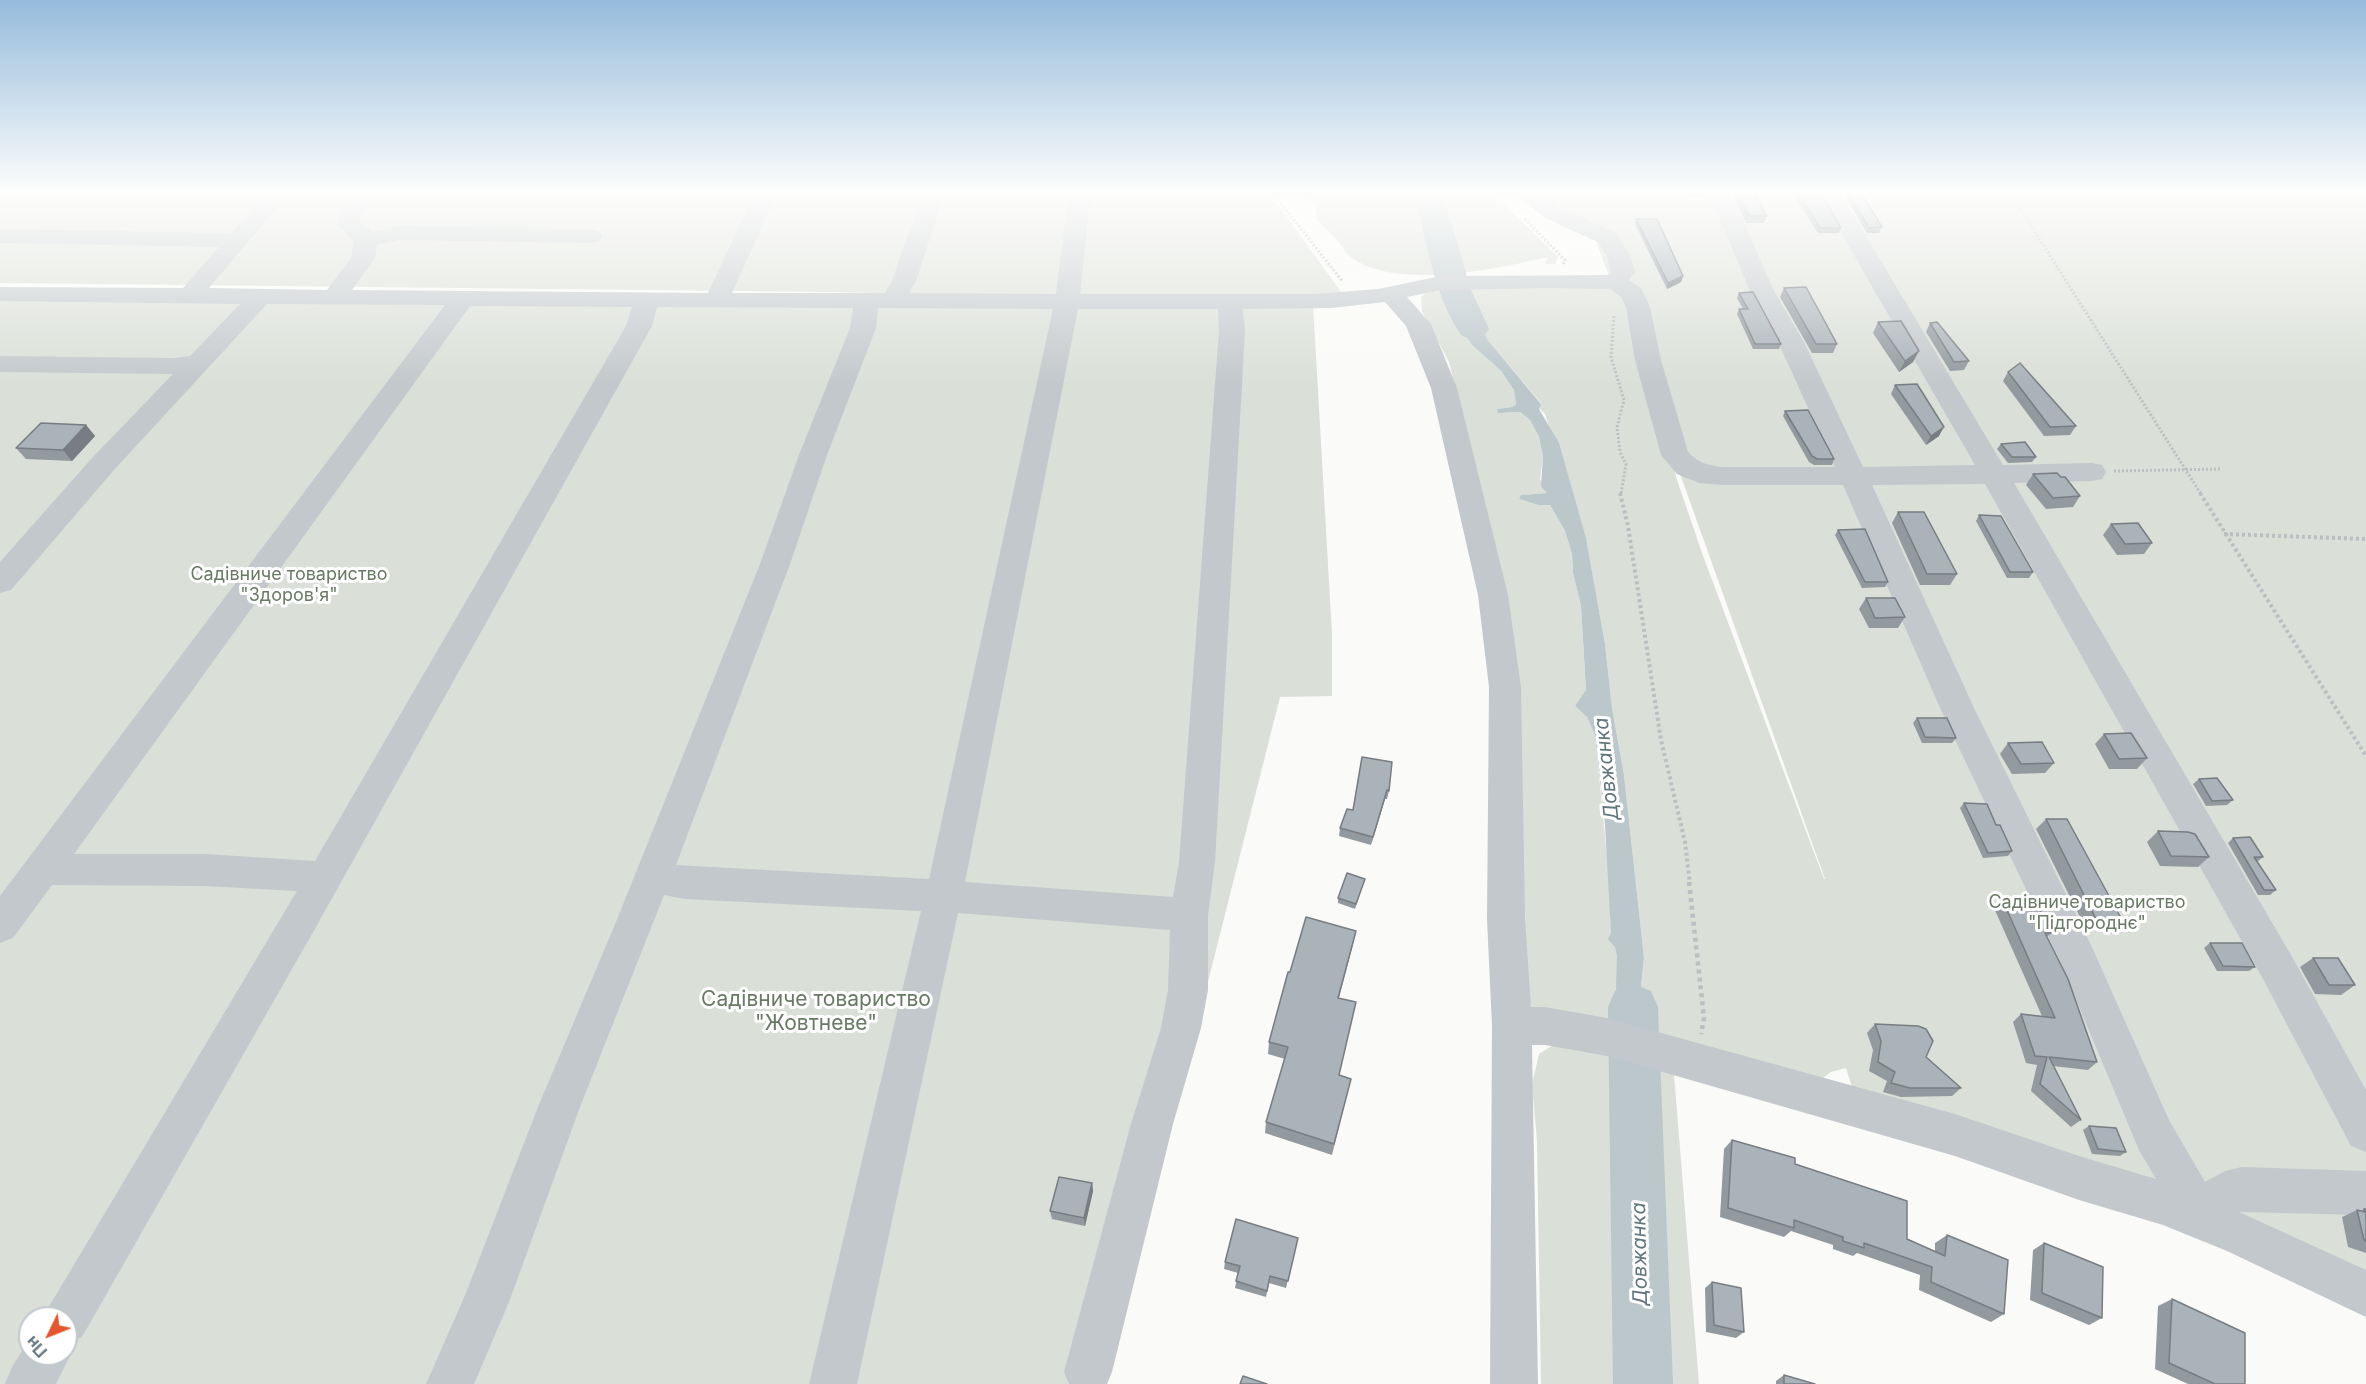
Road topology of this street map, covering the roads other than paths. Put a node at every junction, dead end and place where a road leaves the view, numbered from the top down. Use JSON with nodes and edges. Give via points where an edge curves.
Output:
{"nodes":[{"id":1,"x":224,"y":256,"type":"edge"},
{"id":2,"x":363,"y":256,"type":"edge"},
{"id":3,"x":737,"y":256,"type":"edge"},
{"id":4,"x":912,"y":256,"type":"edge"},
{"id":5,"x":1072,"y":256,"type":"edge"},
{"id":6,"x":1618,"y":256,"type":"edge"},
{"id":7,"x":1747,"y":256,"type":"edge"},
{"id":8,"x":1866,"y":256,"type":"edge"},
{"id":9,"x":1616,"y":282,"type":"junction"},
{"id":10,"x":1391,"y":292,"type":"junction"},
{"id":11,"x":0,"y":294,"type":"edge"},
{"id":12,"x":190,"y":295,"type":"junction"},
{"id":13,"x":261,"y":296,"type":"junction"},
{"id":14,"x":335,"y":296,"type":"junction"},
{"id":15,"x":464,"y":297,"type":"junction"},
{"id":16,"x":647,"y":300,"type":"junction"},
{"id":17,"x":716,"y":301,"type":"junction"},
{"id":18,"x":880,"y":302,"type":"junction"},
{"id":19,"x":1067,"y":302,"type":"junction"},
{"id":20,"x":1230,"y":302,"type":"junction"},
{"id":21,"x":196,"y":363,"type":"junction"},
{"id":22,"x":0,"y":364,"type":"edge"},
{"id":23,"x":2092,"y":472,"type":"road end"},
{"id":24,"x":1992,"y":473,"type":"junction"},
{"id":25,"x":1853,"y":475,"type":"junction"},
{"id":26,"x":0,"y":582,"type":"edge"},
{"id":27,"x":42,"y":869,"type":"junction"},
{"id":28,"x":324,"y":877,"type":"junction"},
{"id":29,"x":653,"y":877,"type":"junction"},
{"id":30,"x":943,"y":896,"type":"junction"},
{"id":31,"x":1189,"y":915,"type":"junction"},
{"id":32,"x":0,"y":926,"type":"edge"},
{"id":33,"x":1512,"y":1026,"type":"junction"},
{"id":34,"x":2366,"y":1131,"type":"edge"},
{"id":35,"x":2366,"y":1193,"type":"edge"},
{"id":36,"x":2200,"y":1218,"type":"junction"},
{"id":37,"x":2366,"y":1294,"type":"edge"},
{"id":38,"x":75,"y":1306,"type":"edge"},
{"id":39,"x":40,"y":1366,"type":"edge"},
{"id":40,"x":1088,"y":1372,"type":"dead end"},
{"id":41,"x":29,"y":1384,"type":"edge"},
{"id":42,"x":450,"y":1384,"type":"edge"},
{"id":43,"x":833,"y":1384,"type":"edge"},
{"id":44,"x":1514,"y":1384,"type":"edge"}],
"edges":[{"from":1,"to":12,"type":"street"},
{"from":2,"to":14,"type":"street"},
{"from":3,"to":17,"type":"street"},
{"from":4,"to":18,"type":"street","via":[[904,281]]},
{"from":5,"to":19,"type":"street"},
{"from":6,"to":9,"type":"street","via":[[1623,272]]},
{"from":7,"to":25,"type":"street"},
{"from":8,"to":24,"type":"street"},
{"from":9,"to":10,"type":"street","via":[[1424,284]]},
{"from":9,"to":25,"type":"street","via":[[1632,293],[1638,307],[1669,438],[1675,455],[1687,467],[1699,474],[1722,476]]},
{"from":10,"to":20,"type":"street","via":[[1352,298]]},
{"from":10,"to":33,"type":"street","via":[[1418,324],[1444,388],[1493,595],[1504,687],[1506,919]]},
{"from":11,"to":12,"type":"street"},
{"from":12,"to":13,"type":"street"},
{"from":13,"to":14,"type":"street"},
{"from":13,"to":21,"type":"street"},
{"from":14,"to":15,"type":"street"},
{"from":15,"to":16,"type":"street"},
{"from":15,"to":27,"type":"street"},
{"from":16,"to":17,"type":"street"},
{"from":16,"to":28,"type":"street","via":[[639,326]]},
{"from":17,"to":18,"type":"street"},
{"from":18,"to":19,"type":"street"},
{"from":18,"to":29,"type":"street","via":[[863,328],[776,564]]},
{"from":19,"to":20,"type":"street"},
{"from":19,"to":30,"type":"street"},
{"from":20,"to":31,"type":"street","via":[[1231,343],[1203,779],[1195,888]]},
{"from":21,"to":22,"type":"street"},
{"from":21,"to":26,"type":"street"},
{"from":23,"to":24,"type":"street"},
{"from":24,"to":25,"type":"street"},
{"from":24,"to":34,"type":"street","via":[[2277,967]]},
{"from":25,"to":36,"type":"street","via":[[1958,711],[2077,957],[2154,1135]]},
{"from":27,"to":28,"type":"street","via":[[205,870]]},
{"from":27,"to":32,"type":"street"},
{"from":28,"to":38,"type":"street"},
{"from":29,"to":30,"type":"street","via":[[685,883]]},
{"from":29,"to":42,"type":"street"},
{"from":30,"to":31,"type":"street"},
{"from":30,"to":43,"type":"street"},
{"from":31,"to":40,"type":"street","via":[[1188,990],[1181,1028]]},
{"from":33,"to":36,"type":"street","via":[[1545,1026],[1607,1037],[1678,1056],[1955,1135]]},
{"from":33,"to":44,"type":"street"},
{"from":35,"to":36,"type":"street","via":[[2242,1189],[2224,1192]]},
{"from":36,"to":37,"type":"street"},
{"from":39,"to":41,"type":"street"}]}
